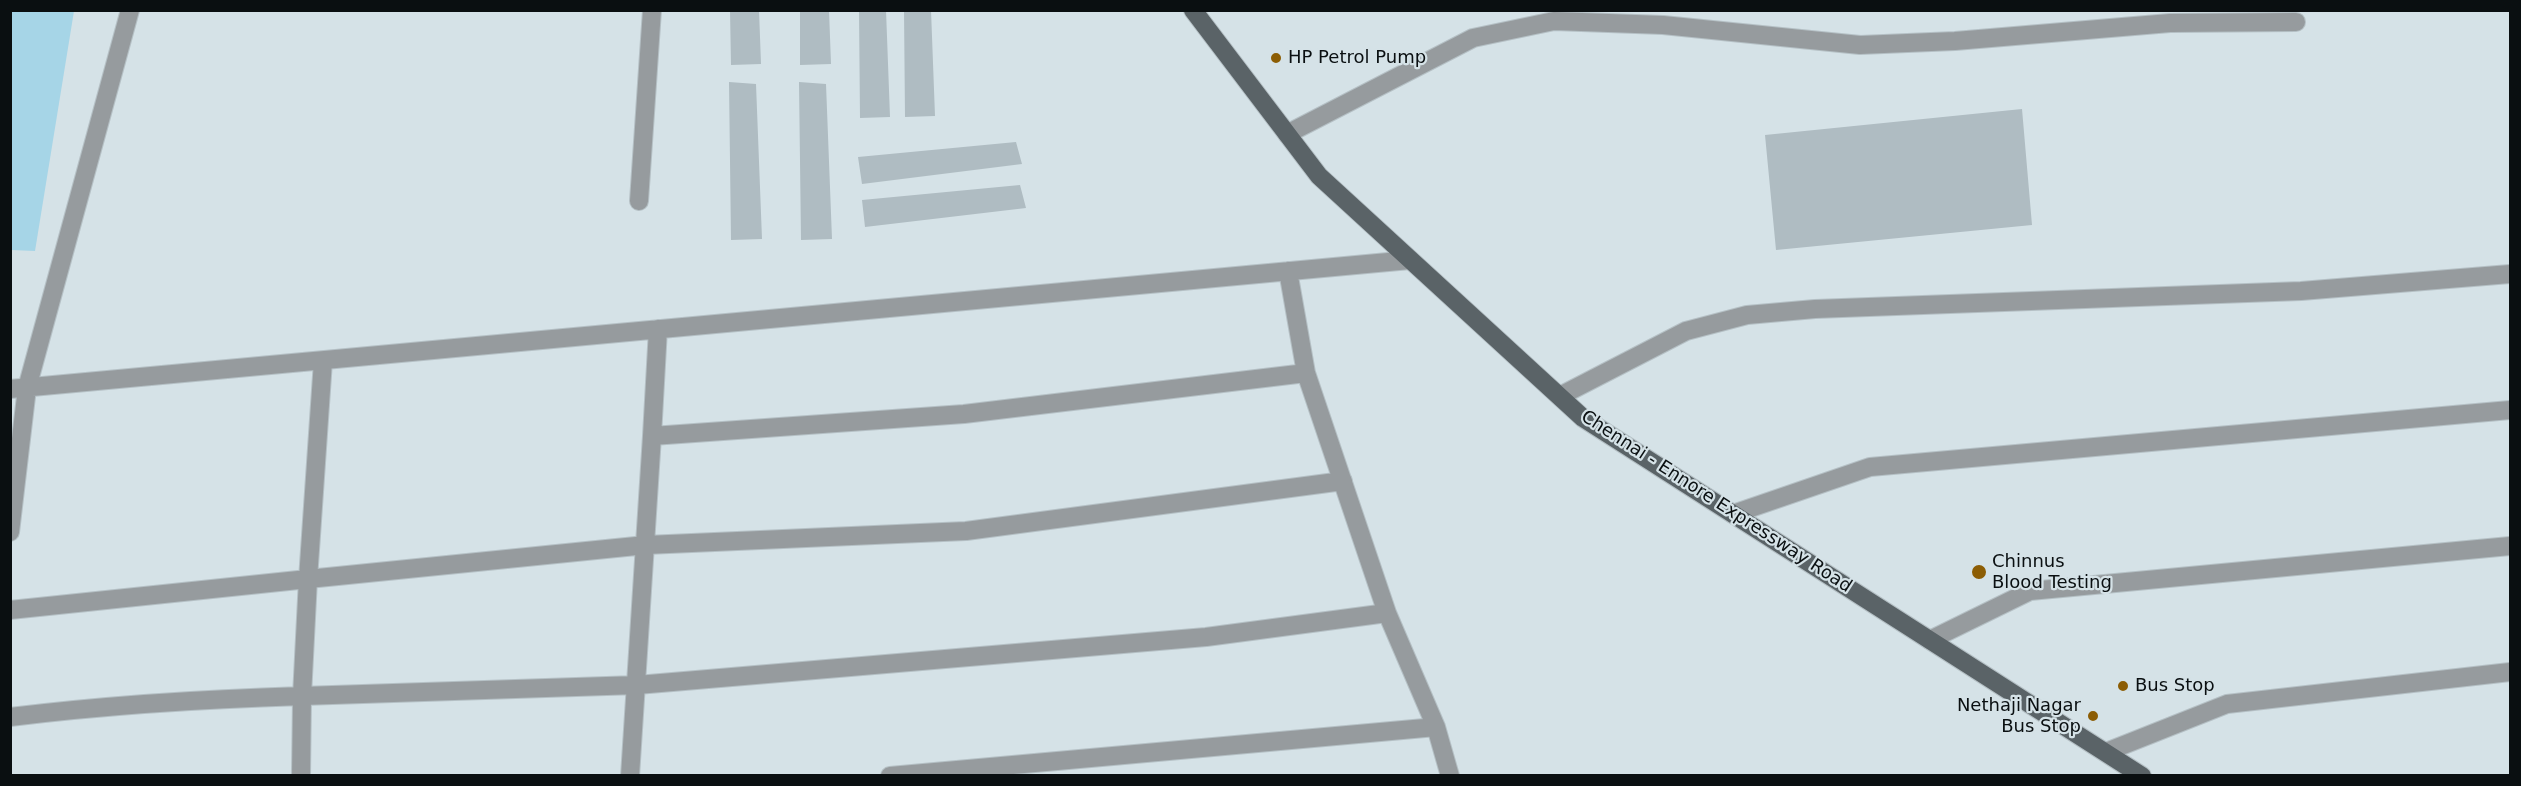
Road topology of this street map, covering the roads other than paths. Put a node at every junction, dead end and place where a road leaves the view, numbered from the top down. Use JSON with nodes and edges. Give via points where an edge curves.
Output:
{"nodes":[{"id":1,"x":130,"y":10,"type":"edge"},
{"id":2,"x":652,"y":10,"type":"edge"},
{"id":3,"x":1193,"y":10,"type":"edge"},
{"id":4,"x":2296,"y":22,"type":"dead end"},
{"id":5,"x":1287,"y":134,"type":"junction"},
{"id":6,"x":639,"y":201,"type":"dead end"},
{"id":7,"x":1410,"y":260,"type":"junction"},
{"id":8,"x":1288,"y":271,"type":"junction"},
{"id":9,"x":2511,"y":274,"type":"edge"},
{"id":10,"x":658,"y":329,"type":"junction"},
{"id":11,"x":323,"y":361,"type":"junction"},
{"id":12,"x":1306,"y":373,"type":"junction"},
{"id":13,"x":19,"y":389,"type":"edge"},
{"id":14,"x":1560,"y":396,"type":"junction"},
{"id":15,"x":2511,"y":410,"type":"edge"},
{"id":16,"x":652,"y":436,"type":"junction"},
{"id":17,"x":1343,"y":482,"type":"junction"},
{"id":18,"x":1733,"y":514,"type":"junction"},
{"id":19,"x":10,"y":532,"type":"edge"},
{"id":20,"x":646,"y":545,"type":"junction"},
{"id":21,"x":2511,"y":546,"type":"edge"},
{"id":22,"x":308,"y":579,"type":"junction"},
{"id":23,"x":10,"y":610,"type":"edge"},
{"id":24,"x":1387,"y":613,"type":"junction"},
{"id":25,"x":1930,"y":640,"type":"junction"},
{"id":26,"x":2511,"y":672,"type":"edge"},
{"id":27,"x":637,"y":685,"type":"junction"},
{"id":28,"x":302,"y":696,"type":"junction"},
{"id":29,"x":10,"y":717,"type":"edge"},
{"id":30,"x":1436,"y":727,"type":"junction"},
{"id":31,"x":2106,"y":752,"type":"junction"},
{"id":32,"x":301,"y":776,"type":"edge"},
{"id":33,"x":630,"y":776,"type":"edge"},
{"id":34,"x":890,"y":776,"type":"edge"},
{"id":35,"x":1450,"y":776,"type":"edge"},
{"id":36,"x":2142,"y":776,"type":"edge"}],
"edges":[{"from":1,"to":13,"type":"street"},
{"from":2,"to":6,"type":"street"},
{"from":3,"to":5,"type":"main road","name":"Chennai - Ennore Expressway Road"},
{"from":4,"to":5,"type":"street","via":[[2170,23],[1860,45],[1663,25],[1554,21],[1473,38]]},
{"from":5,"to":7,"type":"main road","name":"Chennai - Ennore Expressway Road","via":[[1318,176]]},
{"from":7,"to":8,"type":"street"},
{"from":7,"to":14,"type":"main road","name":"Chennai - Ennore Expressway Road"},
{"from":8,"to":10,"type":"street"},
{"from":8,"to":12,"type":"street"},
{"from":9,"to":14,"type":"street","via":[[2301,291],[1815,309],[1747,315],[1686,331]]},
{"from":10,"to":11,"type":"street"},
{"from":10,"to":16,"type":"street"},
{"from":11,"to":13,"type":"street"},
{"from":11,"to":22,"type":"street"},
{"from":12,"to":16,"type":"street","via":[[964,414]]},
{"from":12,"to":17,"type":"street"},
{"from":13,"to":19,"type":"street"},
{"from":14,"to":18,"type":"main road","name":"Chennai - Ennore Expressway Road","via":[[1583,418]]},
{"from":15,"to":18,"type":"street","via":[[1870,467]]},
{"from":16,"to":20,"type":"street"},
{"from":17,"to":20,"type":"street","via":[[966,531]]},
{"from":17,"to":24,"type":"street"},
{"from":18,"to":25,"type":"main road","name":"Chennai - Ennore Expressway Road"},
{"from":20,"to":22,"type":"street"},
{"from":20,"to":27,"type":"street"},
{"from":21,"to":25,"type":"street","via":[[2030,591]]},
{"from":22,"to":23,"type":"street"},
{"from":22,"to":28,"type":"street"},
{"from":24,"to":27,"type":"street","via":[[1206,637]]},
{"from":24,"to":30,"type":"street"},
{"from":25,"to":31,"type":"main road","name":"Chennai - Ennore Expressway Road"},
{"from":26,"to":31,"type":"street","via":[[2227,704]]},
{"from":27,"to":28,"type":"street"},
{"from":27,"to":33,"type":"street"},
{"from":28,"to":29,"type":"street","via":[[99,706]]},
{"from":28,"to":32,"type":"street"},
{"from":30,"to":34,"type":"street"},
{"from":30,"to":35,"type":"street"},
{"from":31,"to":36,"type":"main road","name":"Chennai - Ennore Expressway Road"}]}
